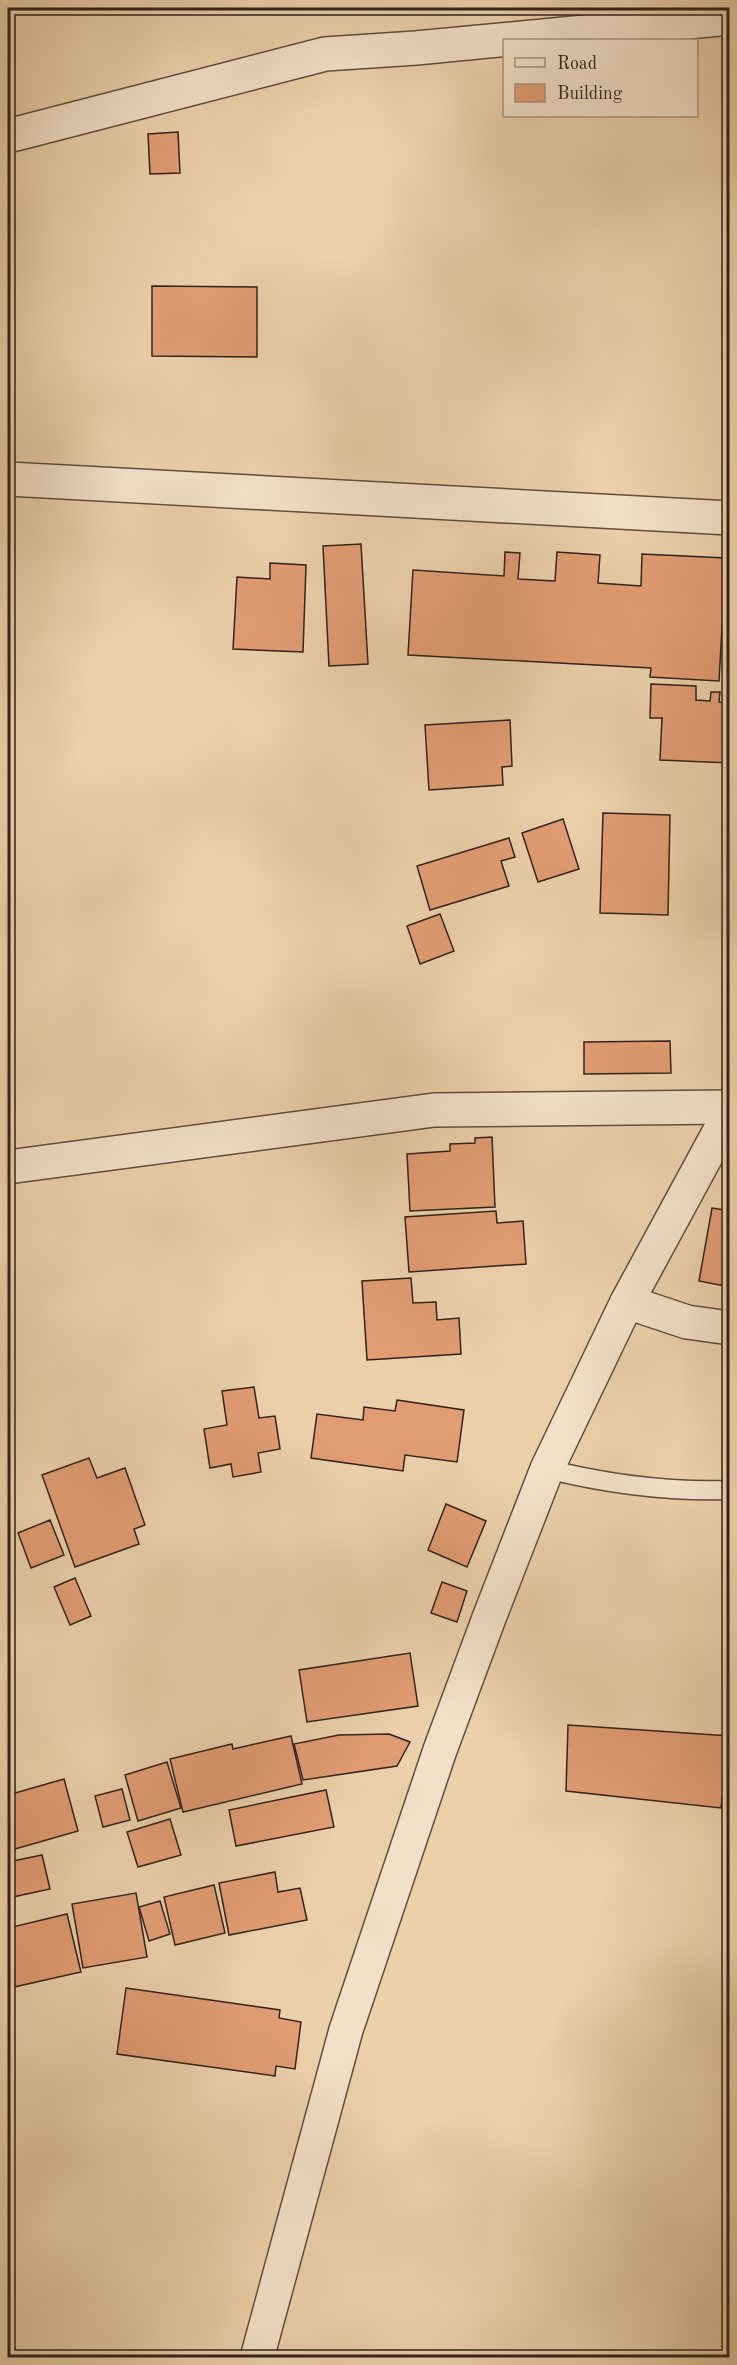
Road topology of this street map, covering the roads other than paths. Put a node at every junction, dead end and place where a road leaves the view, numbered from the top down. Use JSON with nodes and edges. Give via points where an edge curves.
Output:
{"nodes":[{"id":1,"x":727,"y":15,"type":"edge"},
{"id":2,"x":8,"y":136,"type":"edge"},
{"id":3,"x":8,"y":479,"type":"edge"},
{"id":4,"x":729,"y":518,"type":"edge"},
{"id":5,"x":729,"y":1107,"type":"edge"},
{"id":6,"x":729,"y":1112,"type":"edge"},
{"id":7,"x":8,"y":1167,"type":"edge"},
{"id":8,"x":627,"y":1302,"type":"junction"},
{"id":9,"x":729,"y":1328,"type":"edge"},
{"id":10,"x":547,"y":1469,"type":"junction"},
{"id":11,"x":729,"y":1490,"type":"edge"},
{"id":12,"x":257,"y":2358,"type":"edge"}],
"edges":[{"from":1,"to":2,"type":"street","via":[[325,54]]},
{"from":3,"to":4,"type":"street"},
{"from":5,"to":7,"type":"street","via":[[434,1110]]},
{"from":6,"to":8,"type":"street"},
{"from":8,"to":9,"type":"street","via":[[687,1322]]},
{"from":8,"to":10,"type":"street"},
{"from":10,"to":11,"type":"lane","via":[[622,1485]]},
{"from":10,"to":12,"type":"street","via":[[440,1750],[350,2020]]}]}
